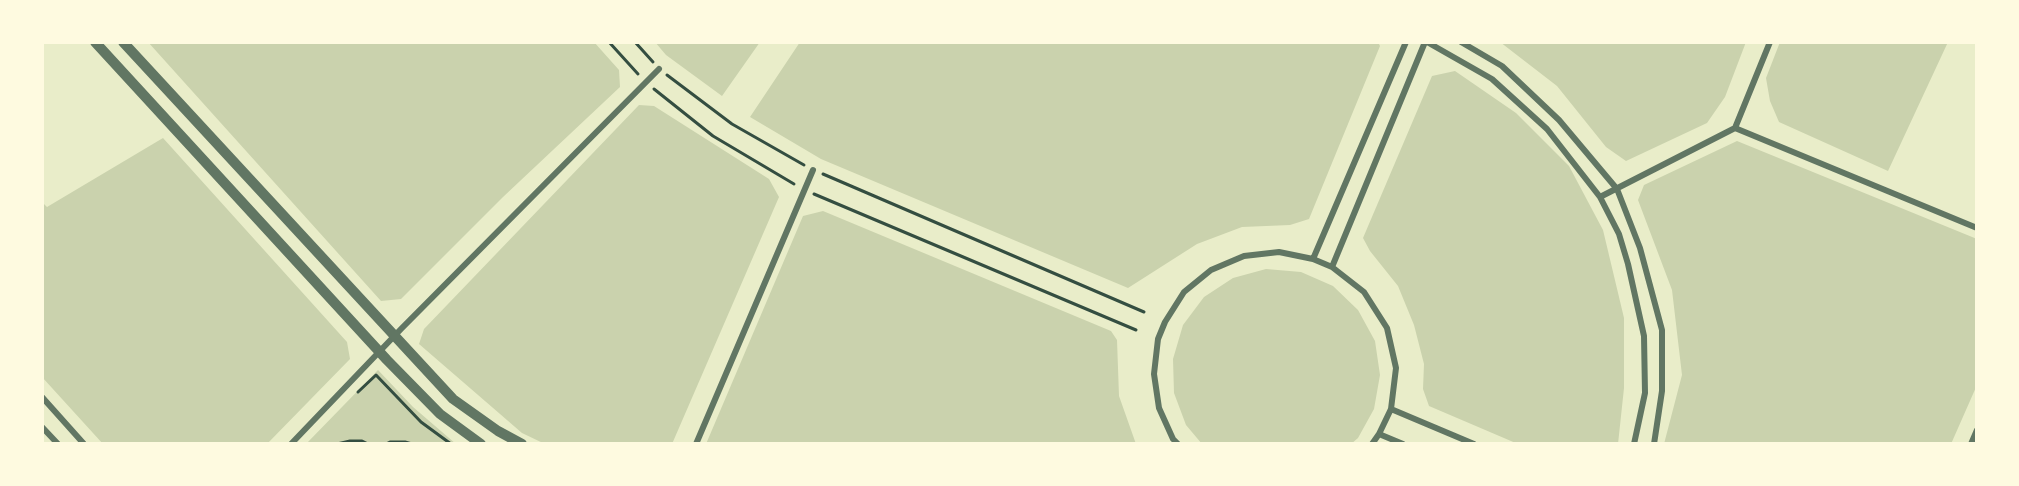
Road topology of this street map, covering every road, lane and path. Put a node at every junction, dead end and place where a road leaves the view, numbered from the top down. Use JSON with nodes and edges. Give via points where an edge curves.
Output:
{"nodes":[{"id":1,"x":94,"y":42,"type":"edge"},
{"id":2,"x":123,"y":42,"type":"edge"},
{"id":3,"x":609,"y":42,"type":"edge"},
{"id":4,"x":635,"y":42,"type":"edge"},
{"id":5,"x":1406,"y":42,"type":"edge"},
{"id":6,"x":1426,"y":42,"type":"edge"},
{"id":7,"x":1461,"y":42,"type":"edge"},
{"id":8,"x":1770,"y":42,"type":"edge"},
{"id":9,"x":659,"y":69,"type":"junction"},
{"id":10,"x":646,"y":82,"type":"junction"},
{"id":11,"x":1735,"y":128,"type":"junction"},
{"id":12,"x":813,"y":170,"type":"junction"},
{"id":13,"x":1617,"y":189,"type":"junction"},
{"id":14,"x":804,"y":190,"type":"junction"},
{"id":15,"x":1600,"y":196,"type":"junction"},
{"id":16,"x":1977,"y":228,"type":"edge"},
{"id":17,"x":1313,"y":259,"type":"junction"},
{"id":18,"x":1332,"y":267,"type":"junction"},
{"id":19,"x":1144,"y":312,"type":"dead end"},
{"id":20,"x":1136,"y":330,"type":"dead end"},
{"id":21,"x":394,"y":338,"type":"junction"},
{"id":22,"x":380,"y":352,"type":"junction"},
{"id":23,"x":42,"y":397,"type":"edge"},
{"id":24,"x":352,"y":398,"type":"dead end"},
{"id":25,"x":1390,"y":409,"type":"junction"},
{"id":26,"x":42,"y":427,"type":"edge"},
{"id":27,"x":1977,"y":430,"type":"edge"},
{"id":28,"x":1379,"y":434,"type":"junction"},
{"id":29,"x":58,"y":444,"type":"edge"},
{"id":30,"x":84,"y":444,"type":"edge"},
{"id":31,"x":291,"y":444,"type":"edge"},
{"id":32,"x":337,"y":444,"type":"edge"},
{"id":33,"x":368,"y":444,"type":"edge"},
{"id":34,"x":386,"y":444,"type":"edge"},
{"id":35,"x":412,"y":444,"type":"edge"},
{"id":36,"x":451,"y":444,"type":"edge"},
{"id":37,"x":481,"y":444,"type":"edge"},
{"id":38,"x":522,"y":444,"type":"edge"},
{"id":39,"x":696,"y":444,"type":"edge"},
{"id":40,"x":1178,"y":444,"type":"edge"},
{"id":41,"x":1372,"y":444,"type":"edge"},
{"id":42,"x":1403,"y":444,"type":"edge"},
{"id":43,"x":1474,"y":444,"type":"edge"},
{"id":44,"x":1634,"y":444,"type":"edge"},
{"id":45,"x":1654,"y":444,"type":"edge"},
{"id":46,"x":1971,"y":444,"type":"edge"}],
"edges":[{"from":1,"to":22,"type":"street"},
{"from":2,"to":21,"type":"street"},
{"from":3,"to":10,"type":"path"},
{"from":4,"to":9,"type":"path"},
{"from":5,"to":17,"type":"street"},
{"from":6,"to":15,"type":"street","via":[[1492,79],[1547,129]]},
{"from":6,"to":18,"type":"street"},
{"from":7,"to":13,"type":"street","via":[[1502,66],[1559,120]]},
{"from":8,"to":11,"type":"street"},
{"from":9,"to":10,"type":"street"},
{"from":9,"to":12,"type":"path","via":[[732,124]]},
{"from":10,"to":14,"type":"path","via":[[713,136]]},
{"from":10,"to":21,"type":"street"},
{"from":11,"to":13,"type":"street"},
{"from":11,"to":16,"type":"street"},
{"from":12,"to":14,"type":"street"},
{"from":12,"to":19,"type":"path"},
{"from":13,"to":15,"type":"street"},
{"from":13,"to":45,"type":"street","via":[[1640,248],[1662,330],[1662,391]]},
{"from":14,"to":20,"type":"path"},
{"from":14,"to":39,"type":"street"},
{"from":15,"to":44,"type":"street","via":[[1619,234],[1644,336],[1645,393]]},
{"from":17,"to":18,"type":"street"},
{"from":17,"to":40,"type":"street","via":[[1279,252],[1244,256],[1211,270],[1184,292],[1158,339],[1154,374],[1159,408]]},
{"from":18,"to":25,"type":"street","via":[[1364,292],[1387,328],[1396,368]]},
{"from":21,"to":22,"type":"street"},
{"from":21,"to":38,"type":"street","via":[[453,399]]},
{"from":22,"to":31,"type":"street"},
{"from":22,"to":37,"type":"street","via":[[440,414]]},
{"from":23,"to":30,"type":"street"},
{"from":24,"to":36,"type":"path","via":[[376,375],[421,422]]},
{"from":25,"to":28,"type":"street"},
{"from":25,"to":43,"type":"street"},
{"from":26,"to":29,"type":"street"},
{"from":27,"to":46,"type":"street"},
{"from":28,"to":41,"type":"street"},
{"from":28,"to":42,"type":"street"},
{"from":32,"to":33,"type":"path"},
{"from":34,"to":35,"type":"path"}]}
